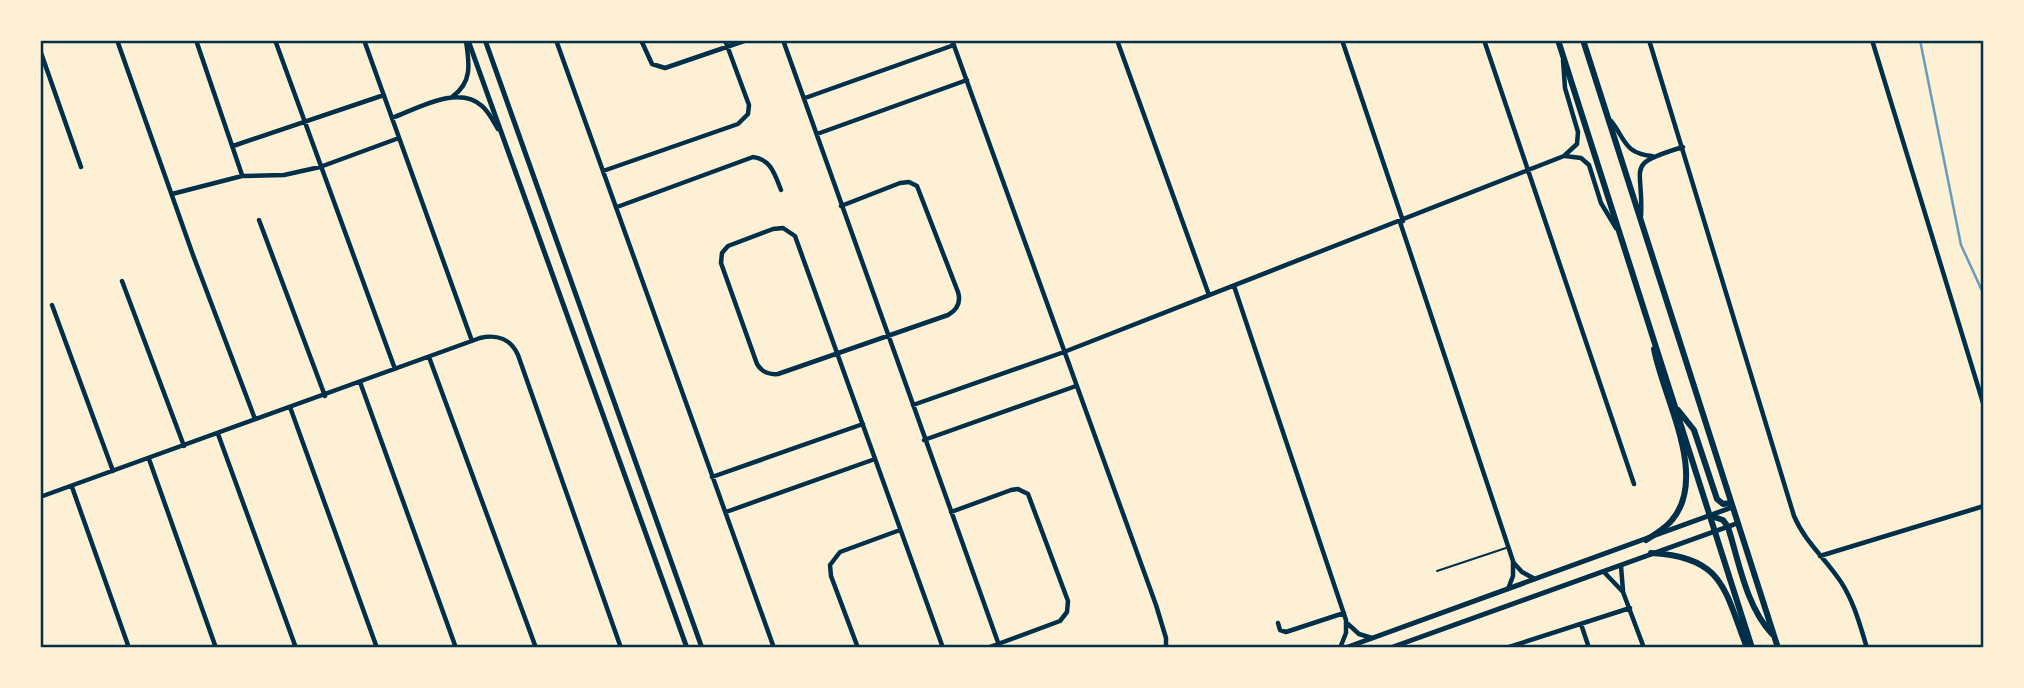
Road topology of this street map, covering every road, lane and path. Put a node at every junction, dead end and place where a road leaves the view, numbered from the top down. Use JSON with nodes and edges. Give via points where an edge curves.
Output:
{"nodes":[{"id":1,"x":117,"y":40,"type":"edge"},
{"id":2,"x":196,"y":40,"type":"edge"},
{"id":3,"x":275,"y":40,"type":"edge"},
{"id":4,"x":364,"y":40,"type":"edge"},
{"id":5,"x":467,"y":40,"type":"edge"},
{"id":6,"x":485,"y":40,"type":"edge"},
{"id":7,"x":556,"y":40,"type":"edge"},
{"id":8,"x":641,"y":40,"type":"edge"},
{"id":9,"x":725,"y":40,"type":"edge"},
{"id":10,"x":747,"y":40,"type":"edge"},
{"id":11,"x":783,"y":40,"type":"edge"},
{"id":12,"x":1118,"y":40,"type":"edge"},
{"id":13,"x":1342,"y":40,"type":"edge"},
{"id":14,"x":1484,"y":40,"type":"edge"},
{"id":15,"x":1558,"y":40,"type":"edge"},
{"id":16,"x":1583,"y":40,"type":"edge"},
{"id":17,"x":1650,"y":40,"type":"edge"},
{"id":18,"x":1872,"y":40,"type":"edge"},
{"id":19,"x":953,"y":43,"type":"edge"},
{"id":20,"x":727,"y":47,"type":"junction"},
{"id":21,"x":40,"y":50,"type":"edge"},
{"id":22,"x":1563,"y":55,"type":"junction"},
{"id":23,"x":967,"y":79,"type":"junction"},
{"id":24,"x":384,"y":95,"type":"junction"},
{"id":25,"x":450,"y":98,"type":"junction"},
{"id":26,"x":804,"y":98,"type":"junction"},
{"id":27,"x":392,"y":118,"type":"junction"},
{"id":28,"x":1609,"y":119,"type":"junction"},
{"id":29,"x":304,"y":122,"type":"junction"},
{"id":30,"x":817,"y":134,"type":"junction"},
{"id":31,"x":399,"y":138,"type":"junction"},
{"id":32,"x":504,"y":138,"type":"junction"},
{"id":33,"x":233,"y":146,"type":"junction"},
{"id":34,"x":1683,"y":147,"type":"junction"},
{"id":35,"x":1564,"y":156,"type":"junction"},
{"id":36,"x":1653,"y":156,"type":"junction"},
{"id":37,"x":81,"y":167,"type":"dead end"},
{"id":38,"x":320,"y":167,"type":"junction"},
{"id":39,"x":1528,"y":169,"type":"junction"},
{"id":40,"x":603,"y":172,"type":"junction"},
{"id":41,"x":242,"y":176,"type":"junction"},
{"id":42,"x":781,"y":190,"type":"dead end"},
{"id":43,"x":172,"y":194,"type":"junction"},
{"id":44,"x":841,"y":206,"type":"junction"},
{"id":45,"x":617,"y":207,"type":"junction"},
{"id":46,"x":1641,"y":216,"type":"junction"},
{"id":47,"x":259,"y":220,"type":"dead end"},
{"id":48,"x":1401,"y":221,"type":"junction"},
{"id":49,"x":1622,"y":235,"type":"junction"},
{"id":50,"x":122,"y":281,"type":"dead end"},
{"id":51,"x":1234,"y":286,"type":"junction"},
{"id":52,"x":1209,"y":295,"type":"junction"},
{"id":53,"x":52,"y":305,"type":"dead end"},
{"id":54,"x":1653,"y":333,"type":"junction"},
{"id":55,"x":888,"y":335,"type":"junction"},
{"id":56,"x":472,"y":341,"type":"junction"},
{"id":57,"x":1064,"y":352,"type":"junction"},
{"id":58,"x":838,"y":354,"type":"junction"},
{"id":59,"x":429,"y":357,"type":"junction"},
{"id":60,"x":395,"y":369,"type":"junction"},
{"id":61,"x":360,"y":382,"type":"junction"},
{"id":62,"x":1076,"y":386,"type":"junction"},
{"id":63,"x":325,"y":396,"type":"junction"},
{"id":64,"x":913,"y":405,"type":"junction"},
{"id":65,"x":1984,"y":406,"type":"edge"},
{"id":66,"x":290,"y":407,"type":"junction"},
{"id":67,"x":1676,"y":409,"type":"junction"},
{"id":68,"x":255,"y":419,"type":"junction"},
{"id":69,"x":863,"y":424,"type":"junction"},
{"id":70,"x":218,"y":434,"type":"junction"},
{"id":71,"x":925,"y":440,"type":"junction"},
{"id":72,"x":184,"y":446,"type":"junction"},
{"id":73,"x":149,"y":459,"type":"junction"},
{"id":74,"x":875,"y":459,"type":"junction"},
{"id":75,"x":113,"y":471,"type":"junction"},
{"id":76,"x":712,"y":477,"type":"junction"},
{"id":77,"x":1633,"y":484,"type":"dead end"},
{"id":78,"x":72,"y":487,"type":"junction"},
{"id":79,"x":40,"y":497,"type":"edge"},
{"id":80,"x":1732,"y":505,"type":"junction"},
{"id":81,"x":1984,"y":506,"type":"edge"},
{"id":82,"x":726,"y":512,"type":"junction"},
{"id":83,"x":951,"y":512,"type":"junction"},
{"id":84,"x":1711,"y":516,"type":"junction"},
{"id":85,"x":1738,"y":523,"type":"junction"},
{"id":86,"x":1728,"y":527,"type":"junction"},
{"id":87,"x":900,"y":530,"type":"junction"},
{"id":88,"x":1716,"y":531,"type":"junction"},
{"id":89,"x":1646,"y":540,"type":"junction"},
{"id":90,"x":1508,"y":548,"type":"junction"},
{"id":91,"x":1651,"y":553,"type":"junction"},
{"id":92,"x":1820,"y":556,"type":"junction"},
{"id":93,"x":1513,"y":561,"type":"junction"},
{"id":94,"x":1622,"y":566,"type":"junction"},
{"id":95,"x":1437,"y":571,"type":"dead end"},
{"id":96,"x":1604,"y":572,"type":"junction"},
{"id":97,"x":1535,"y":579,"type":"junction"},
{"id":98,"x":1508,"y":589,"type":"junction"},
{"id":99,"x":1623,"y":592,"type":"junction"},
{"id":100,"x":1630,"y":608,"type":"junction"},
{"id":101,"x":1343,"y":613,"type":"junction"},
{"id":102,"x":1346,"y":620,"type":"junction"},
{"id":103,"x":1278,"y":623,"type":"dead end"},
{"id":104,"x":1581,"y":624,"type":"junction"},
{"id":105,"x":1774,"y":636,"type":"junction"},
{"id":106,"x":1372,"y":638,"type":"junction"},
{"id":107,"x":999,"y":646,"type":"edge"},
{"id":108,"x":129,"y":648,"type":"edge"},
{"id":109,"x":216,"y":648,"type":"edge"},
{"id":110,"x":296,"y":648,"type":"edge"},
{"id":111,"x":377,"y":648,"type":"edge"},
{"id":112,"x":456,"y":648,"type":"edge"},
{"id":113,"x":536,"y":648,"type":"edge"},
{"id":114,"x":621,"y":648,"type":"edge"},
{"id":115,"x":687,"y":648,"type":"edge"},
{"id":116,"x":702,"y":648,"type":"edge"},
{"id":117,"x":774,"y":648,"type":"edge"},
{"id":118,"x":858,"y":648,"type":"edge"},
{"id":119,"x":943,"y":648,"type":"edge"},
{"id":120,"x":987,"y":648,"type":"edge"},
{"id":121,"x":1166,"y":648,"type":"edge"},
{"id":122,"x":1342,"y":648,"type":"edge"},
{"id":123,"x":1390,"y":648,"type":"edge"},
{"id":124,"x":1506,"y":648,"type":"edge"},
{"id":125,"x":1589,"y":648,"type":"edge"},
{"id":126,"x":1644,"y":648,"type":"edge"},
{"id":127,"x":1750,"y":648,"type":"edge"},
{"id":128,"x":1778,"y":648,"type":"edge"},
{"id":129,"x":1867,"y":648,"type":"edge"}],
"edges":[{"from":1,"to":43,"type":"street"},
{"from":2,"to":33,"type":"street"},
{"from":3,"to":29,"type":"street"},
{"from":4,"to":24,"type":"street"},
{"from":5,"to":25,"type":"street","via":[[467,79]]},
{"from":5,"to":32,"type":"street"},
{"from":6,"to":116,"type":"street"},
{"from":7,"to":40,"type":"street"},
{"from":8,"to":20,"type":"street","via":[[652,64],[661,68]]},
{"from":9,"to":20,"type":"street"},
{"from":10,"to":20,"type":"street"},
{"from":11,"to":26,"type":"street"},
{"from":12,"to":52,"type":"street"},
{"from":13,"to":48,"type":"street"},
{"from":14,"to":39,"type":"street"},
{"from":15,"to":22,"type":"main road"},
{"from":16,"to":28,"type":"main road"},
{"from":17,"to":34,"type":"street"},
{"from":18,"to":65,"type":"street"},
{"from":19,"to":23,"type":"street"},
{"from":19,"to":26,"type":"street"},
{"from":20,"to":40,"type":"street","via":[[749,105],[742,122]]},
{"from":21,"to":37,"type":"street"},
{"from":22,"to":35,"type":"street","via":[[1565,88],[1578,132],[1577,144]]},
{"from":22,"to":49,"type":"main road"},
{"from":23,"to":30,"type":"street"},
{"from":23,"to":57,"type":"street"},
{"from":24,"to":27,"type":"street"},
{"from":24,"to":29,"type":"street"},
{"from":25,"to":27,"type":"street"},
{"from":25,"to":32,"type":"street","via":[[467,97],[482,105]]},
{"from":26,"to":30,"type":"street"},
{"from":27,"to":31,"type":"street"},
{"from":28,"to":36,"type":"street","via":[[1629,149]]},
{"from":28,"to":46,"type":"main road"},
{"from":29,"to":33,"type":"street"},
{"from":29,"to":38,"type":"street"},
{"from":30,"to":44,"type":"street"},
{"from":31,"to":38,"type":"street"},
{"from":31,"to":56,"type":"street"},
{"from":32,"to":115,"type":"street"},
{"from":33,"to":41,"type":"street"},
{"from":34,"to":36,"type":"street"},
{"from":34,"to":92,"type":"street","via":[[1794,516]]},
{"from":35,"to":39,"type":"street"},
{"from":35,"to":49,"type":"street","via":[[1576,156],[1589,165],[1601,203]]},
{"from":36,"to":46,"type":"street","via":[[1638,174]]},
{"from":38,"to":41,"type":"street","via":[[284,175]]},
{"from":38,"to":60,"type":"street"},
{"from":39,"to":48,"type":"street"},
{"from":39,"to":77,"type":"street"},
{"from":40,"to":45,"type":"street"},
{"from":41,"to":43,"type":"street"},
{"from":42,"to":45,"type":"street","via":[[769,163],[753,157]]},
{"from":43,"to":68,"type":"street"},
{"from":44,"to":55,"type":"street"},
{"from":44,"to":55,"type":"street","via":[[900,183],[917,186],[958,292],[958,305],[952,312]]},
{"from":45,"to":76,"type":"street"},
{"from":46,"to":80,"type":"main road"},
{"from":47,"to":63,"type":"street"},
{"from":48,"to":51,"type":"street"},
{"from":48,"to":90,"type":"street"},
{"from":49,"to":54,"type":"main road"},
{"from":50,"to":72,"type":"street"},
{"from":51,"to":52,"type":"street"},
{"from":51,"to":101,"type":"street"},
{"from":52,"to":57,"type":"street"},
{"from":53,"to":75,"type":"street"},
{"from":54,"to":67,"type":"main road"},
{"from":54,"to":89,"type":"main road","via":[[1687,483],[1672,521]]},
{"from":55,"to":58,"type":"street"},
{"from":55,"to":64,"type":"street"},
{"from":56,"to":59,"type":"street"},
{"from":56,"to":114,"type":"street","via":[[496,336],[515,349]]},
{"from":57,"to":62,"type":"street"},
{"from":57,"to":64,"type":"street"},
{"from":58,"to":58,"type":"street","via":[[778,374],[765,373],[757,364],[722,267],[722,253],[728,246],[773,229],[792,232]]},
{"from":58,"to":69,"type":"street"},
{"from":59,"to":60,"type":"street"},
{"from":59,"to":113,"type":"street"},
{"from":60,"to":61,"type":"street"},
{"from":61,"to":63,"type":"street"},
{"from":61,"to":112,"type":"street"},
{"from":62,"to":71,"type":"street"},
{"from":62,"to":121,"type":"street","via":[[1156,605]]},
{"from":63,"to":66,"type":"street"},
{"from":64,"to":71,"type":"street"},
{"from":66,"to":68,"type":"street"},
{"from":66,"to":111,"type":"street"},
{"from":67,"to":80,"type":"main road","via":[[1694,430],[1717,499]]},
{"from":67,"to":84,"type":"main road"},
{"from":68,"to":70,"type":"street"},
{"from":69,"to":74,"type":"street"},
{"from":69,"to":76,"type":"street"},
{"from":70,"to":72,"type":"street"},
{"from":70,"to":110,"type":"street"},
{"from":71,"to":83,"type":"street"},
{"from":72,"to":73,"type":"street"},
{"from":73,"to":75,"type":"street"},
{"from":73,"to":109,"type":"street"},
{"from":74,"to":82,"type":"street"},
{"from":74,"to":87,"type":"street"},
{"from":75,"to":78,"type":"street"},
{"from":76,"to":82,"type":"street"},
{"from":78,"to":79,"type":"street"},
{"from":78,"to":108,"type":"street"},
{"from":80,"to":84,"type":"street"},
{"from":80,"to":85,"type":"main road"},
{"from":81,"to":92,"type":"street"},
{"from":82,"to":117,"type":"street"},
{"from":83,"to":107,"type":"street"},
{"from":83,"to":107,"type":"street","via":[[1011,490],[1031,497],[1069,607],[1064,617]]},
{"from":84,"to":86,"type":"main road"},
{"from":84,"to":88,"type":"main road"},
{"from":84,"to":89,"type":"street"},
{"from":85,"to":86,"type":"street"},
{"from":85,"to":105,"type":"main road"},
{"from":86,"to":88,"type":"street"},
{"from":86,"to":105,"type":"main road","via":[[1752,601],[1761,622]]},
{"from":87,"to":118,"type":"street","via":[[840,552],[830,565]]},
{"from":87,"to":119,"type":"street"},
{"from":88,"to":91,"type":"street"},
{"from":88,"to":127,"type":"main road"},
{"from":89,"to":97,"type":"street"},
{"from":90,"to":93,"type":"street"},
{"from":90,"to":95,"type":"lane"},
{"from":91,"to":94,"type":"street"},
{"from":91,"to":127,"type":"main road","via":[[1688,557],[1712,572]]},
{"from":92,"to":129,"type":"street","via":[[1849,595]]},
{"from":93,"to":97,"type":"street"},
{"from":93,"to":98,"type":"street"},
{"from":94,"to":96,"type":"street"},
{"from":94,"to":99,"type":"street"},
{"from":96,"to":99,"type":"street"},
{"from":96,"to":123,"type":"street"},
{"from":97,"to":98,"type":"street"},
{"from":98,"to":106,"type":"street"},
{"from":99,"to":100,"type":"street"},
{"from":100,"to":104,"type":"street"},
{"from":100,"to":126,"type":"street"},
{"from":101,"to":102,"type":"street"},
{"from":101,"to":103,"type":"street","via":[[1286,632]]},
{"from":102,"to":106,"type":"street","via":[[1359,634]]},
{"from":102,"to":122,"type":"street"},
{"from":104,"to":124,"type":"street"},
{"from":104,"to":125,"type":"street"},
{"from":105,"to":128,"type":"main road"},
{"from":106,"to":122,"type":"street"},
{"from":107,"to":120,"type":"street"}]}
